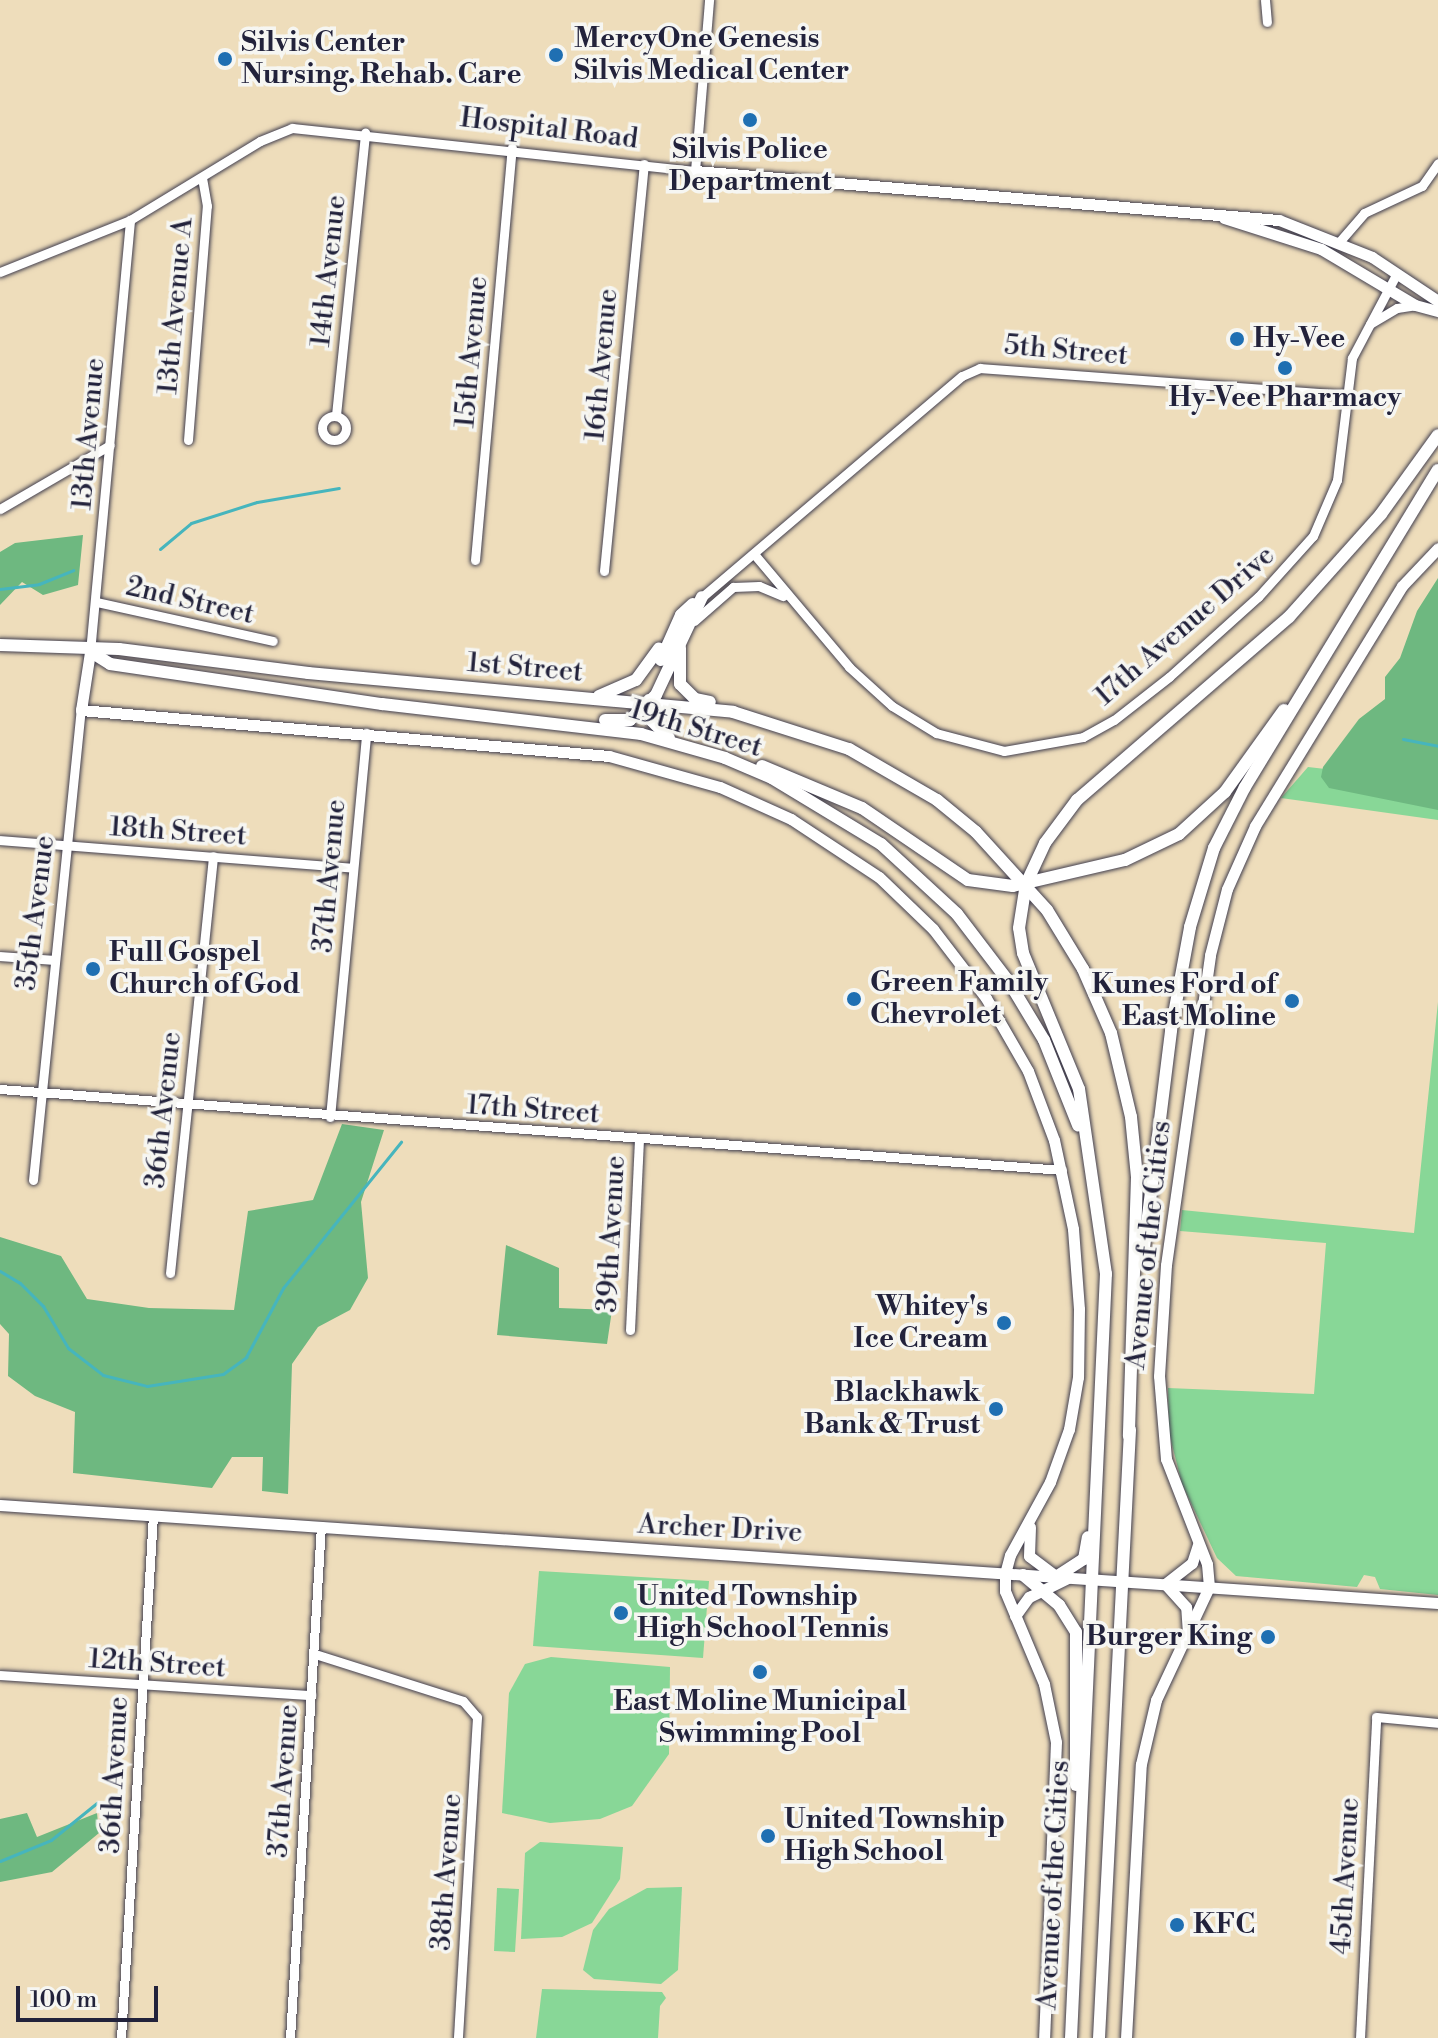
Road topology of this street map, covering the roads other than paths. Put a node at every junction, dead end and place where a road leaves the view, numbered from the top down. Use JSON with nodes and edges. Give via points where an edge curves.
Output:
{"nodes":[{"id":1,"x":709,"y":0,"type":"edge"},
{"id":2,"x":1265,"y":0,"type":"edge"},
{"id":3,"x":1267,"y":22,"type":"dead end"},
{"id":4,"x":365,"y":132,"type":"junction"},
{"id":5,"x":512,"y":148,"type":"junction"},
{"id":6,"x":1438,"y":163,"type":"edge"},
{"id":7,"x":644,"y":164,"type":"junction"},
{"id":8,"x":695,"y":171,"type":"junction"},
{"id":9,"x":202,"y":177,"type":"junction"},
{"id":10,"x":1223,"y":217,"type":"junction"},
{"id":11,"x":130,"y":220,"type":"junction"},
{"id":12,"x":1340,"y":241,"type":"junction"},
{"id":13,"x":0,"y":272,"type":"edge"},
{"id":14,"x":1396,"y":275,"type":"junction"},
{"id":15,"x":1388,"y":288,"type":"junction"},
{"id":16,"x":1438,"y":301,"type":"edge"},
{"id":17,"x":1415,"y":305,"type":"junction"},
{"id":18,"x":1438,"y":311,"type":"edge"},
{"id":19,"x":1367,"y":326,"type":"junction"},
{"id":20,"x":1345,"y":395,"type":"junction"},
{"id":21,"x":336,"y":415,"type":"dead end"},
{"id":22,"x":1438,"y":435,"type":"edge"},
{"id":23,"x":188,"y":440,"type":"dead end"},
{"id":24,"x":110,"y":445,"type":"junction"},
{"id":25,"x":1438,"y":470,"type":"edge"},
{"id":26,"x":0,"y":509,"type":"edge"},
{"id":27,"x":1438,"y":548,"type":"edge"},
{"id":28,"x":754,"y":554,"type":"junction"},
{"id":29,"x":475,"y":560,"type":"dead end"},
{"id":30,"x":604,"y":571,"type":"dead end"},
{"id":31,"x":699,"y":599,"type":"junction"},
{"id":32,"x":790,"y":600,"type":"junction"},
{"id":33,"x":97,"y":602,"type":"junction"},
{"id":34,"x":684,"y":630,"type":"junction"},
{"id":35,"x":273,"y":641,"type":"dead end"},
{"id":36,"x":0,"y":645,"type":"edge"},
{"id":37,"x":1327,"y":651,"type":"junction"},
{"id":38,"x":90,"y":652,"type":"junction"},
{"id":39,"x":590,"y":698,"type":"junction"},
{"id":40,"x":649,"y":704,"type":"junction"},
{"id":41,"x":81,"y":710,"type":"junction"},
{"id":42,"x":454,"y":713,"type":"junction"},
{"id":43,"x":366,"y":733,"type":"junction"},
{"id":44,"x":675,"y":742,"type":"junction"},
{"id":45,"x":709,"y":752,"type":"junction"},
{"id":46,"x":893,"y":772,"type":"junction"},
{"id":47,"x":0,"y":840,"type":"edge"},
{"id":48,"x":68,"y":846,"type":"junction"},
{"id":49,"x":213,"y":856,"type":"junction"},
{"id":50,"x":353,"y":868,"type":"junction"},
{"id":51,"x":879,"y":877,"type":"joint"},
{"id":52,"x":1026,"y":884,"type":"junction"},
{"id":53,"x":0,"y":956,"type":"edge"},
{"id":54,"x":54,"y":960,"type":"junction"},
{"id":55,"x":0,"y":1089,"type":"edge"},
{"id":56,"x":41,"y":1093,"type":"junction"},
{"id":57,"x":186,"y":1107,"type":"junction"},
{"id":58,"x":330,"y":1117,"type":"junction"},
{"id":59,"x":639,"y":1140,"type":"junction"},
{"id":60,"x":1062,"y":1170,"type":"junction"},
{"id":61,"x":1091,"y":1170,"type":"junction"},
{"id":62,"x":33,"y":1180,"type":"dead end"},
{"id":63,"x":170,"y":1273,"type":"dead end"},
{"id":64,"x":630,"y":1330,"type":"dead end"},
{"id":65,"x":1105,"y":1343,"type":"junction"},
{"id":66,"x":1129,"y":1436,"type":"junction"},
{"id":67,"x":0,"y":1505,"type":"edge"},
{"id":68,"x":1034,"y":1512,"type":"junction"},
{"id":69,"x":153,"y":1515,"type":"junction"},
{"id":70,"x":321,"y":1526,"type":"junction"},
{"id":71,"x":1198,"y":1545,"type":"junction"},
{"id":72,"x":1005,"y":1574,"type":"junction"},
{"id":73,"x":1023,"y":1575,"type":"junction"},
{"id":74,"x":1062,"y":1577,"type":"junction"},
{"id":75,"x":1093,"y":1579,"type":"junction"},
{"id":76,"x":1121,"y":1581,"type":"junction"},
{"id":77,"x":1165,"y":1584,"type":"junction"},
{"id":78,"x":1209,"y":1587,"type":"junction"},
{"id":79,"x":1044,"y":1592,"type":"junction"},
{"id":80,"x":1120,"y":1603,"type":"junction"},
{"id":81,"x":1438,"y":1603,"type":"edge"},
{"id":82,"x":1015,"y":1616,"type":"junction"},
{"id":83,"x":1187,"y":1635,"type":"junction"},
{"id":84,"x":315,"y":1654,"type":"junction"},
{"id":85,"x":0,"y":1675,"type":"edge"},
{"id":86,"x":142,"y":1685,"type":"junction"},
{"id":87,"x":311,"y":1695,"type":"junction"},
{"id":88,"x":1438,"y":1723,"type":"edge"},
{"id":89,"x":1112,"y":1779,"type":"dead end"},
{"id":90,"x":1081,"y":1849,"type":"junction"},
{"id":91,"x":121,"y":2038,"type":"edge"},
{"id":92,"x":290,"y":2038,"type":"edge"},
{"id":93,"x":458,"y":2038,"type":"edge"},
{"id":94,"x":1044,"y":2038,"type":"edge"},
{"id":95,"x":1071,"y":2038,"type":"edge"},
{"id":96,"x":1099,"y":2038,"type":"edge"},
{"id":97,"x":1126,"y":2038,"type":"edge"},
{"id":98,"x":1360,"y":2038,"type":"edge"}],
"edges":[{"from":1,"to":8,"type":"street"},
{"from":2,"to":3,"type":"street"},
{"from":4,"to":5,"type":"street","name":"Hospital Road"},
{"from":4,"to":9,"type":"street","name":"Hospital Road","via":[[281,129]]},
{"from":4,"to":21,"type":"street","name":"14th Avenue"},
{"from":5,"to":7,"type":"street","name":"Hospital Road"},
{"from":5,"to":29,"type":"street","name":"15th Avenue"},
{"from":6,"to":12,"type":"street","via":[[1422,186],[1364,213]]},
{"from":7,"to":8,"type":"street","name":"Hospital Road"},
{"from":7,"to":30,"type":"street","name":"16th Avenue"},
{"from":8,"to":10,"type":"street","name":"Hospital Road"},
{"from":9,"to":11,"type":"street","name":"Hospital Road"},
{"from":9,"to":23,"type":"street","name":"13th Avenue A","via":[[207,206]]},
{"from":10,"to":12,"type":"street","name":"Hospital Road","via":[[1279,220]]},
{"from":10,"to":15,"type":"street","name":"Hospital Road","via":[[1321,249]]},
{"from":11,"to":13,"type":"street","name":"Hospital Road"},
{"from":11,"to":24,"type":"street","name":"13th Avenue"},
{"from":12,"to":14,"type":"street","name":"Hospital Road"},
{"from":14,"to":15,"type":"street","name":"17th Avenue Drive"},
{"from":14,"to":16,"type":"street","name":"Hospital Road"},
{"from":15,"to":17,"type":"street","name":"Hospital Road"},
{"from":15,"to":19,"type":"street","name":"17th Avenue Drive"},
{"from":17,"to":18,"type":"street","name":"Hospital Road"},
{"from":17,"to":19,"type":"street","via":[[1397,308]]},
{"from":19,"to":20,"type":"street","name":"17th Avenue Drive","via":[[1352,358]]},
{"from":20,"to":28,"type":"street","name":"5th Street","via":[[980,368],[962,376]]},
{"from":20,"to":32,"type":"street","name":"17th Avenue Drive","via":[[1337,480],[1313,536],[1258,597],[1169,677],[1083,737],[1004,751],[936,733],[866,683]]},
{"from":22,"to":52,"type":"main road","name":"Avenue of the Cities","via":[[1381,514],[1289,617],[1077,800],[1045,843]]},
{"from":24,"to":26,"type":"street"},
{"from":24,"to":33,"type":"street","name":"13th Avenue"},
{"from":25,"to":37,"type":"main road","name":"Avenue of the Cities"},
{"from":27,"to":71,"type":"street","name":"Avenue of the Cities","via":[[1402,586],[1262,813],[1237,864],[1216,927],[1170,1229],[1159,1376],[1166,1459]]},
{"from":28,"to":31,"type":"street"},
{"from":28,"to":32,"type":"street","name":"17th Avenue Drive"},
{"from":31,"to":34,"type":"main road"},
{"from":31,"to":39,"type":"main road","via":[[676,611],[642,674],[610,694]]},
{"from":31,"to":40,"type":"main road","via":[[674,628]]},
{"from":32,"to":34,"type":"street","via":[[759,586],[733,587]]},
{"from":33,"to":35,"type":"street","name":"2nd Street"},
{"from":33,"to":38,"type":"street","name":"13th Avenue"},
{"from":34,"to":40,"type":"main road"},
{"from":34,"to":46,"type":"main road","via":[[678,679],[690,696],[821,730],[874,755]]},
{"from":36,"to":38,"type":"main road"},
{"from":37,"to":52,"type":"main road","name":"Avenue of the Cities","via":[[1236,779],[1195,822],[1125,860]]},
{"from":37,"to":66,"type":"main road","name":"Avenue of the Cities","via":[[1226,822],[1190,927],[1168,1047],[1147,1216]]},
{"from":38,"to":39,"type":"main road","name":"1st Street","via":[[119,649],[308,673]]},
{"from":38,"to":41,"type":"street","name":"35th Avenue"},
{"from":38,"to":42,"type":"main road","name":"19th Street","via":[[110,664]]},
{"from":39,"to":40,"type":"main road","name":"1st Street"},
{"from":40,"to":42,"type":"main road","via":[[622,722]]},
{"from":40,"to":44,"type":"main road","via":[[655,726]]},
{"from":40,"to":46,"type":"main road","name":"1st Street","via":[[766,719],[849,749]]},
{"from":41,"to":43,"type":"street","name":"19th Street"},
{"from":41,"to":48,"type":"street","name":"35th Avenue"},
{"from":42,"to":44,"type":"main road","name":"19th Street","via":[[585,725]]},
{"from":43,"to":50,"type":"street","name":"37th Avenue"},
{"from":43,"to":51,"type":"street","name":"19th Street","via":[[609,756],[668,769],[791,819]]},
{"from":44,"to":45,"type":"main road","name":"19th Street"},
{"from":45,"to":52,"type":"main road","name":"Avenue of the Cities","via":[[780,771],[839,796],[968,880],[989,886]]},
{"from":45,"to":61,"type":"main road","name":"19th Street","via":[[772,778],[852,822],[957,914],[1009,982],[1044,1040]]},
{"from":46,"to":52,"type":"main road","name":"1st Street","via":[[937,800]]},
{"from":47,"to":48,"type":"street","name":"18th Street"},
{"from":48,"to":49,"type":"street","name":"18th Street"},
{"from":48,"to":54,"type":"street","name":"35th Avenue"},
{"from":49,"to":50,"type":"street","name":"18th Street"},
{"from":49,"to":57,"type":"street","name":"36th Avenue"},
{"from":50,"to":58,"type":"street","name":"37th Avenue"},
{"from":51,"to":60,"type":"street","name":"Avenue of the Cities","via":[[933,929],[994,1010],[1041,1102]]},
{"from":52,"to":61,"type":"main road","name":"Avenue of the Cities","via":[[1019,928],[1023,953],[1079,1089]]},
{"from":52,"to":66,"type":"main road","via":[[1065,938],[1105,1016],[1131,1117],[1138,1219]]},
{"from":53,"to":54,"type":"street"},
{"from":54,"to":56,"type":"street","name":"35th Avenue"},
{"from":55,"to":56,"type":"street","name":"17th Street"},
{"from":56,"to":57,"type":"street","name":"17th Street"},
{"from":56,"to":62,"type":"street","name":"35th Avenue"},
{"from":57,"to":58,"type":"street","name":"17th Street"},
{"from":57,"to":63,"type":"street","name":"36th Avenue"},
{"from":58,"to":59,"type":"street","name":"17th Street"},
{"from":59,"to":60,"type":"street","name":"17th Street"},
{"from":59,"to":64,"type":"street","name":"39th Avenue"},
{"from":60,"to":68,"type":"street","name":"Avenue of the Cities","via":[[1077,1276],[1078,1377],[1062,1454]]},
{"from":61,"to":65,"type":"main road","name":"Avenue of the Cities","via":[[1106,1274]]},
{"from":65,"to":74,"type":"main road","via":[[1087,1548],[1081,1562]]},
{"from":65,"to":75,"type":"main road","name":"Avenue of the Cities"},
{"from":66,"to":76,"type":"main road","name":"Avenue of the Cities"},
{"from":67,"to":69,"type":"street","name":"Archer Drive"},
{"from":68,"to":72,"type":"street","name":"Avenue of the Cities"},
{"from":68,"to":74,"type":"street","via":[[1029,1556]]},
{"from":69,"to":70,"type":"street","name":"Archer Drive"},
{"from":69,"to":86,"type":"street","name":"36th Avenue"},
{"from":70,"to":72,"type":"street","name":"Archer Drive"},
{"from":70,"to":84,"type":"street","name":"37th Avenue"},
{"from":71,"to":77,"type":"street","via":[[1192,1563]]},
{"from":71,"to":78,"type":"street","name":"Avenue of the Cities"},
{"from":72,"to":73,"type":"street","name":"Archer Drive"},
{"from":72,"to":82,"type":"street","name":"Avenue of the Cities"},
{"from":73,"to":74,"type":"street","name":"Archer Drive"},
{"from":73,"to":79,"type":"main road"},
{"from":74,"to":75,"type":"street","name":"Archer Drive"},
{"from":74,"to":79,"type":"street"},
{"from":75,"to":76,"type":"street","name":"Archer Drive"},
{"from":75,"to":90,"type":"main road","name":"Avenue of the Cities"},
{"from":76,"to":77,"type":"street","name":"Archer Drive"},
{"from":76,"to":80,"type":"main road","name":"Avenue of the Cities"},
{"from":77,"to":78,"type":"street","name":"Archer Drive"},
{"from":77,"to":83,"type":"street","via":[[1186,1607]]},
{"from":78,"to":81,"type":"street","name":"Archer Drive"},
{"from":78,"to":83,"type":"street"},
{"from":79,"to":82,"type":"street","via":[[1029,1597]]},
{"from":79,"to":90,"type":"main road","via":[[1069,1617],[1078,1643],[1075,1757]]},
{"from":80,"to":89,"type":"main road","name":"Avenue of the Cities"},
{"from":80,"to":96,"type":"main road","name":"Avenue of the Cities"},
{"from":82,"to":94,"type":"street","name":"Avenue of the Cities","via":[[1044,1684],[1056,1742]]},
{"from":83,"to":97,"type":"street","via":[[1156,1700],[1141,1764]]},
{"from":84,"to":87,"type":"street","name":"37th Avenue"},
{"from":84,"to":93,"type":"street","name":"38th Avenue","via":[[452,1697],[473,1710],[478,1740]]},
{"from":85,"to":86,"type":"street","name":"12th Street"},
{"from":86,"to":87,"type":"street","name":"12th Street"},
{"from":86,"to":91,"type":"street","name":"36th Avenue"},
{"from":87,"to":92,"type":"street","name":"37th Avenue"},
{"from":88,"to":98,"type":"street","name":"45th Avenue","via":[[1376,1717]]},
{"from":90,"to":95,"type":"main road","name":"Avenue of the Cities"}]}
